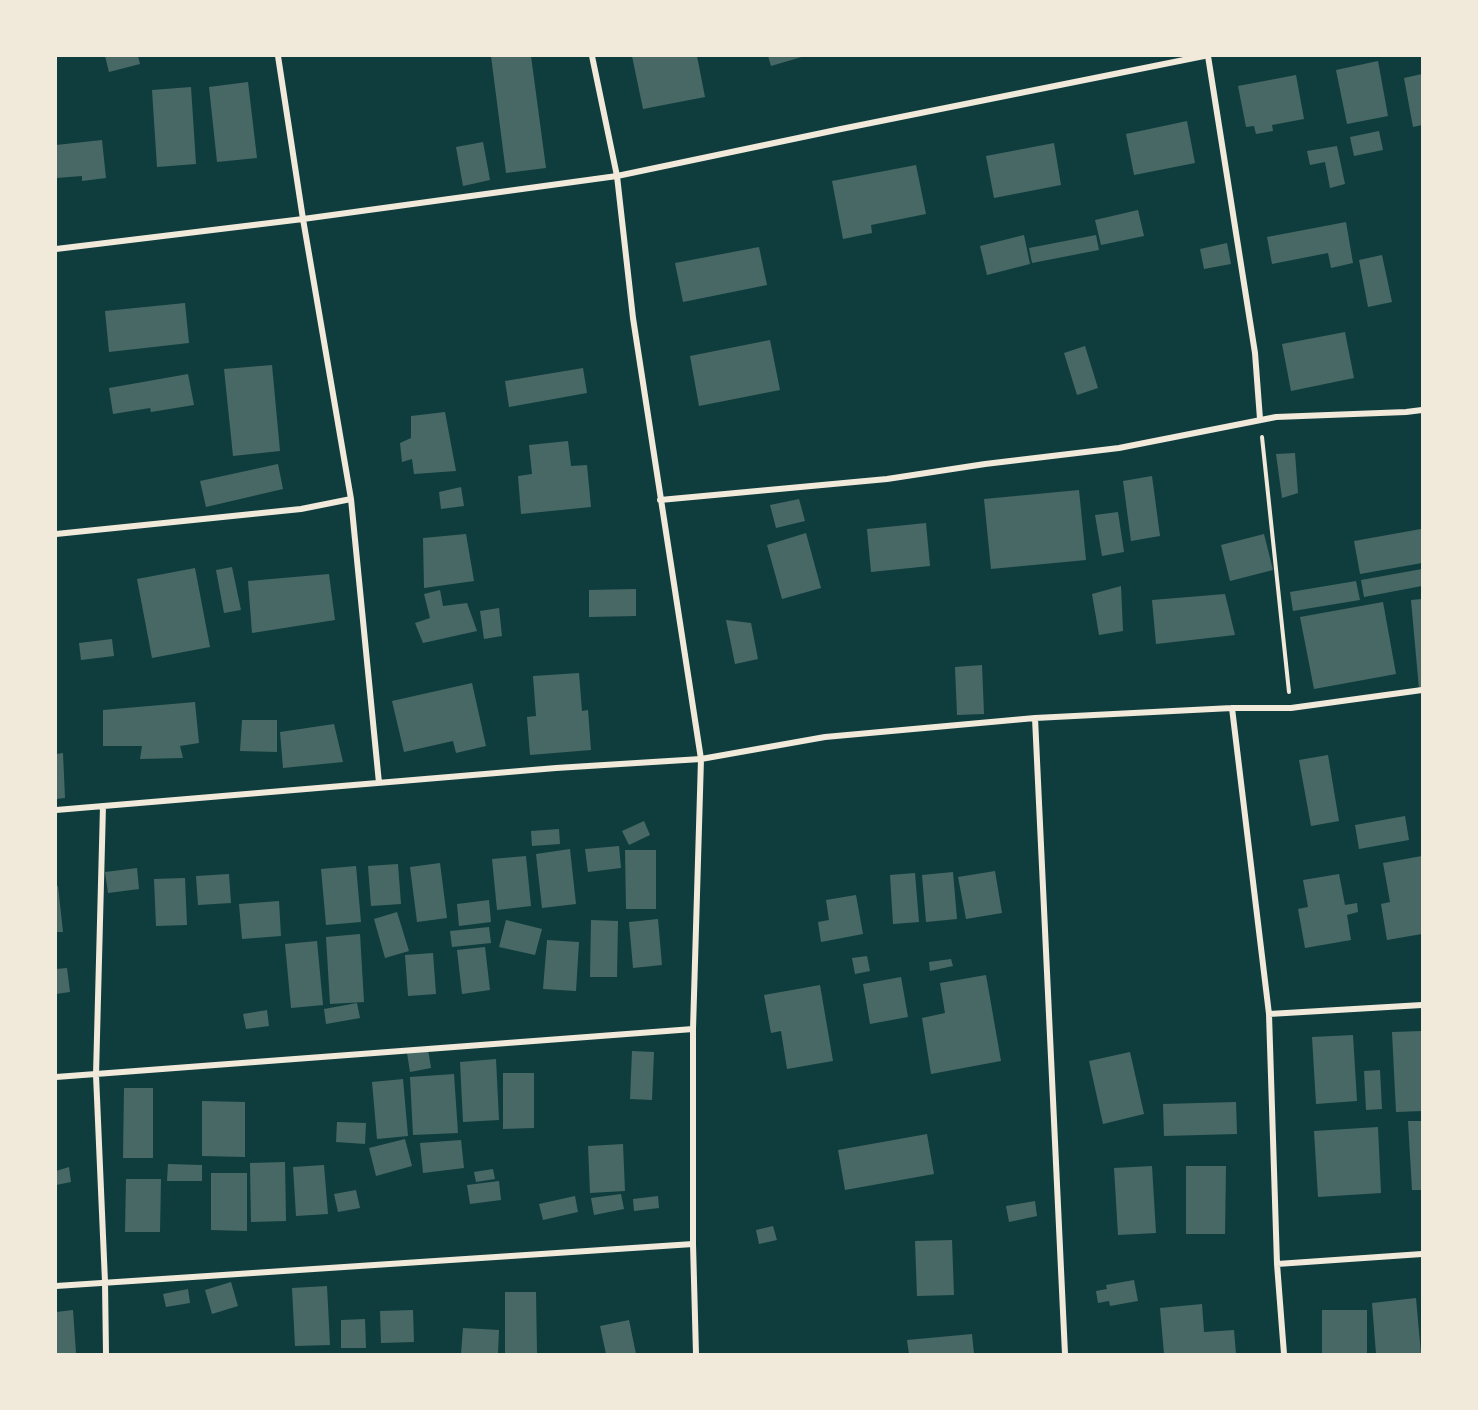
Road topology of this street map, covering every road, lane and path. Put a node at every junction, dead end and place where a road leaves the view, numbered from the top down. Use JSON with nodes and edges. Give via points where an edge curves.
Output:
{"nodes":[{"id":1,"x":278,"y":56,"type":"edge"},
{"id":2,"x":592,"y":56,"type":"edge"},
{"id":3,"x":1206,"y":56,"type":"edge"},
{"id":4,"x":1182,"y":58,"type":"edge"},
{"id":5,"x":617,"y":177,"type":"junction"},
{"id":6,"x":303,"y":219,"type":"junction"},
{"id":7,"x":56,"y":249,"type":"edge"},
{"id":8,"x":1422,"y":410,"type":"edge"},
{"id":9,"x":1260,"y":419,"type":"junction"},
{"id":10,"x":351,"y":499,"type":"junction"},
{"id":11,"x":660,"y":500,"type":"junction"},
{"id":12,"x":56,"y":534,"type":"edge"},
{"id":13,"x":1422,"y":690,"type":"edge"},
{"id":14,"x":1232,"y":708,"type":"junction"},
{"id":15,"x":1291,"y":708,"type":"junction"},
{"id":16,"x":1035,"y":718,"type":"junction"},
{"id":17,"x":701,"y":759,"type":"junction"},
{"id":18,"x":379,"y":783,"type":"junction"},
{"id":19,"x":104,"y":806,"type":"junction"},
{"id":20,"x":56,"y":810,"type":"edge"},
{"id":21,"x":1422,"y":1005,"type":"edge"},
{"id":22,"x":1269,"y":1014,"type":"junction"},
{"id":23,"x":693,"y":1029,"type":"junction"},
{"id":24,"x":96,"y":1075,"type":"junction"},
{"id":25,"x":56,"y":1077,"type":"edge"},
{"id":26,"x":693,"y":1244,"type":"junction"},
{"id":27,"x":1422,"y":1254,"type":"edge"},
{"id":28,"x":1277,"y":1264,"type":"junction"},
{"id":29,"x":105,"y":1282,"type":"junction"},
{"id":30,"x":56,"y":1286,"type":"edge"},
{"id":31,"x":106,"y":1354,"type":"edge"},
{"id":32,"x":696,"y":1354,"type":"edge"},
{"id":33,"x":1065,"y":1354,"type":"edge"},
{"id":34,"x":1284,"y":1354,"type":"edge"}],
"edges":[{"from":1,"to":6,"type":"street"},
{"from":2,"to":5,"type":"street"},
{"from":3,"to":4,"type":"street"},
{"from":3,"to":9,"type":"street","via":[[1255,353]]},
{"from":4,"to":5,"type":"street"},
{"from":5,"to":6,"type":"street"},
{"from":5,"to":11,"type":"street"},
{"from":6,"to":7,"type":"street"},
{"from":6,"to":10,"type":"street"},
{"from":8,"to":9,"type":"street"},
{"from":9,"to":11,"type":"street","via":[[1119,448],[887,479]]},
{"from":9,"to":15,"type":"path"},
{"from":10,"to":12,"type":"street","via":[[301,509]]},
{"from":10,"to":18,"type":"street"},
{"from":11,"to":17,"type":"street"},
{"from":13,"to":15,"type":"street"},
{"from":14,"to":15,"type":"street"},
{"from":14,"to":16,"type":"street"},
{"from":14,"to":22,"type":"street"},
{"from":16,"to":17,"type":"street","via":[[825,736]]},
{"from":16,"to":33,"type":"street"},
{"from":17,"to":18,"type":"street"},
{"from":17,"to":23,"type":"street"},
{"from":18,"to":19,"type":"street"},
{"from":19,"to":20,"type":"street"},
{"from":19,"to":24,"type":"street"},
{"from":21,"to":22,"type":"street"},
{"from":22,"to":28,"type":"street"},
{"from":23,"to":24,"type":"street"},
{"from":23,"to":26,"type":"street"},
{"from":24,"to":25,"type":"street"},
{"from":24,"to":29,"type":"street"},
{"from":26,"to":29,"type":"street"},
{"from":26,"to":32,"type":"street"},
{"from":27,"to":28,"type":"street"},
{"from":28,"to":34,"type":"street"},
{"from":29,"to":30,"type":"street"},
{"from":29,"to":31,"type":"street"}]}
